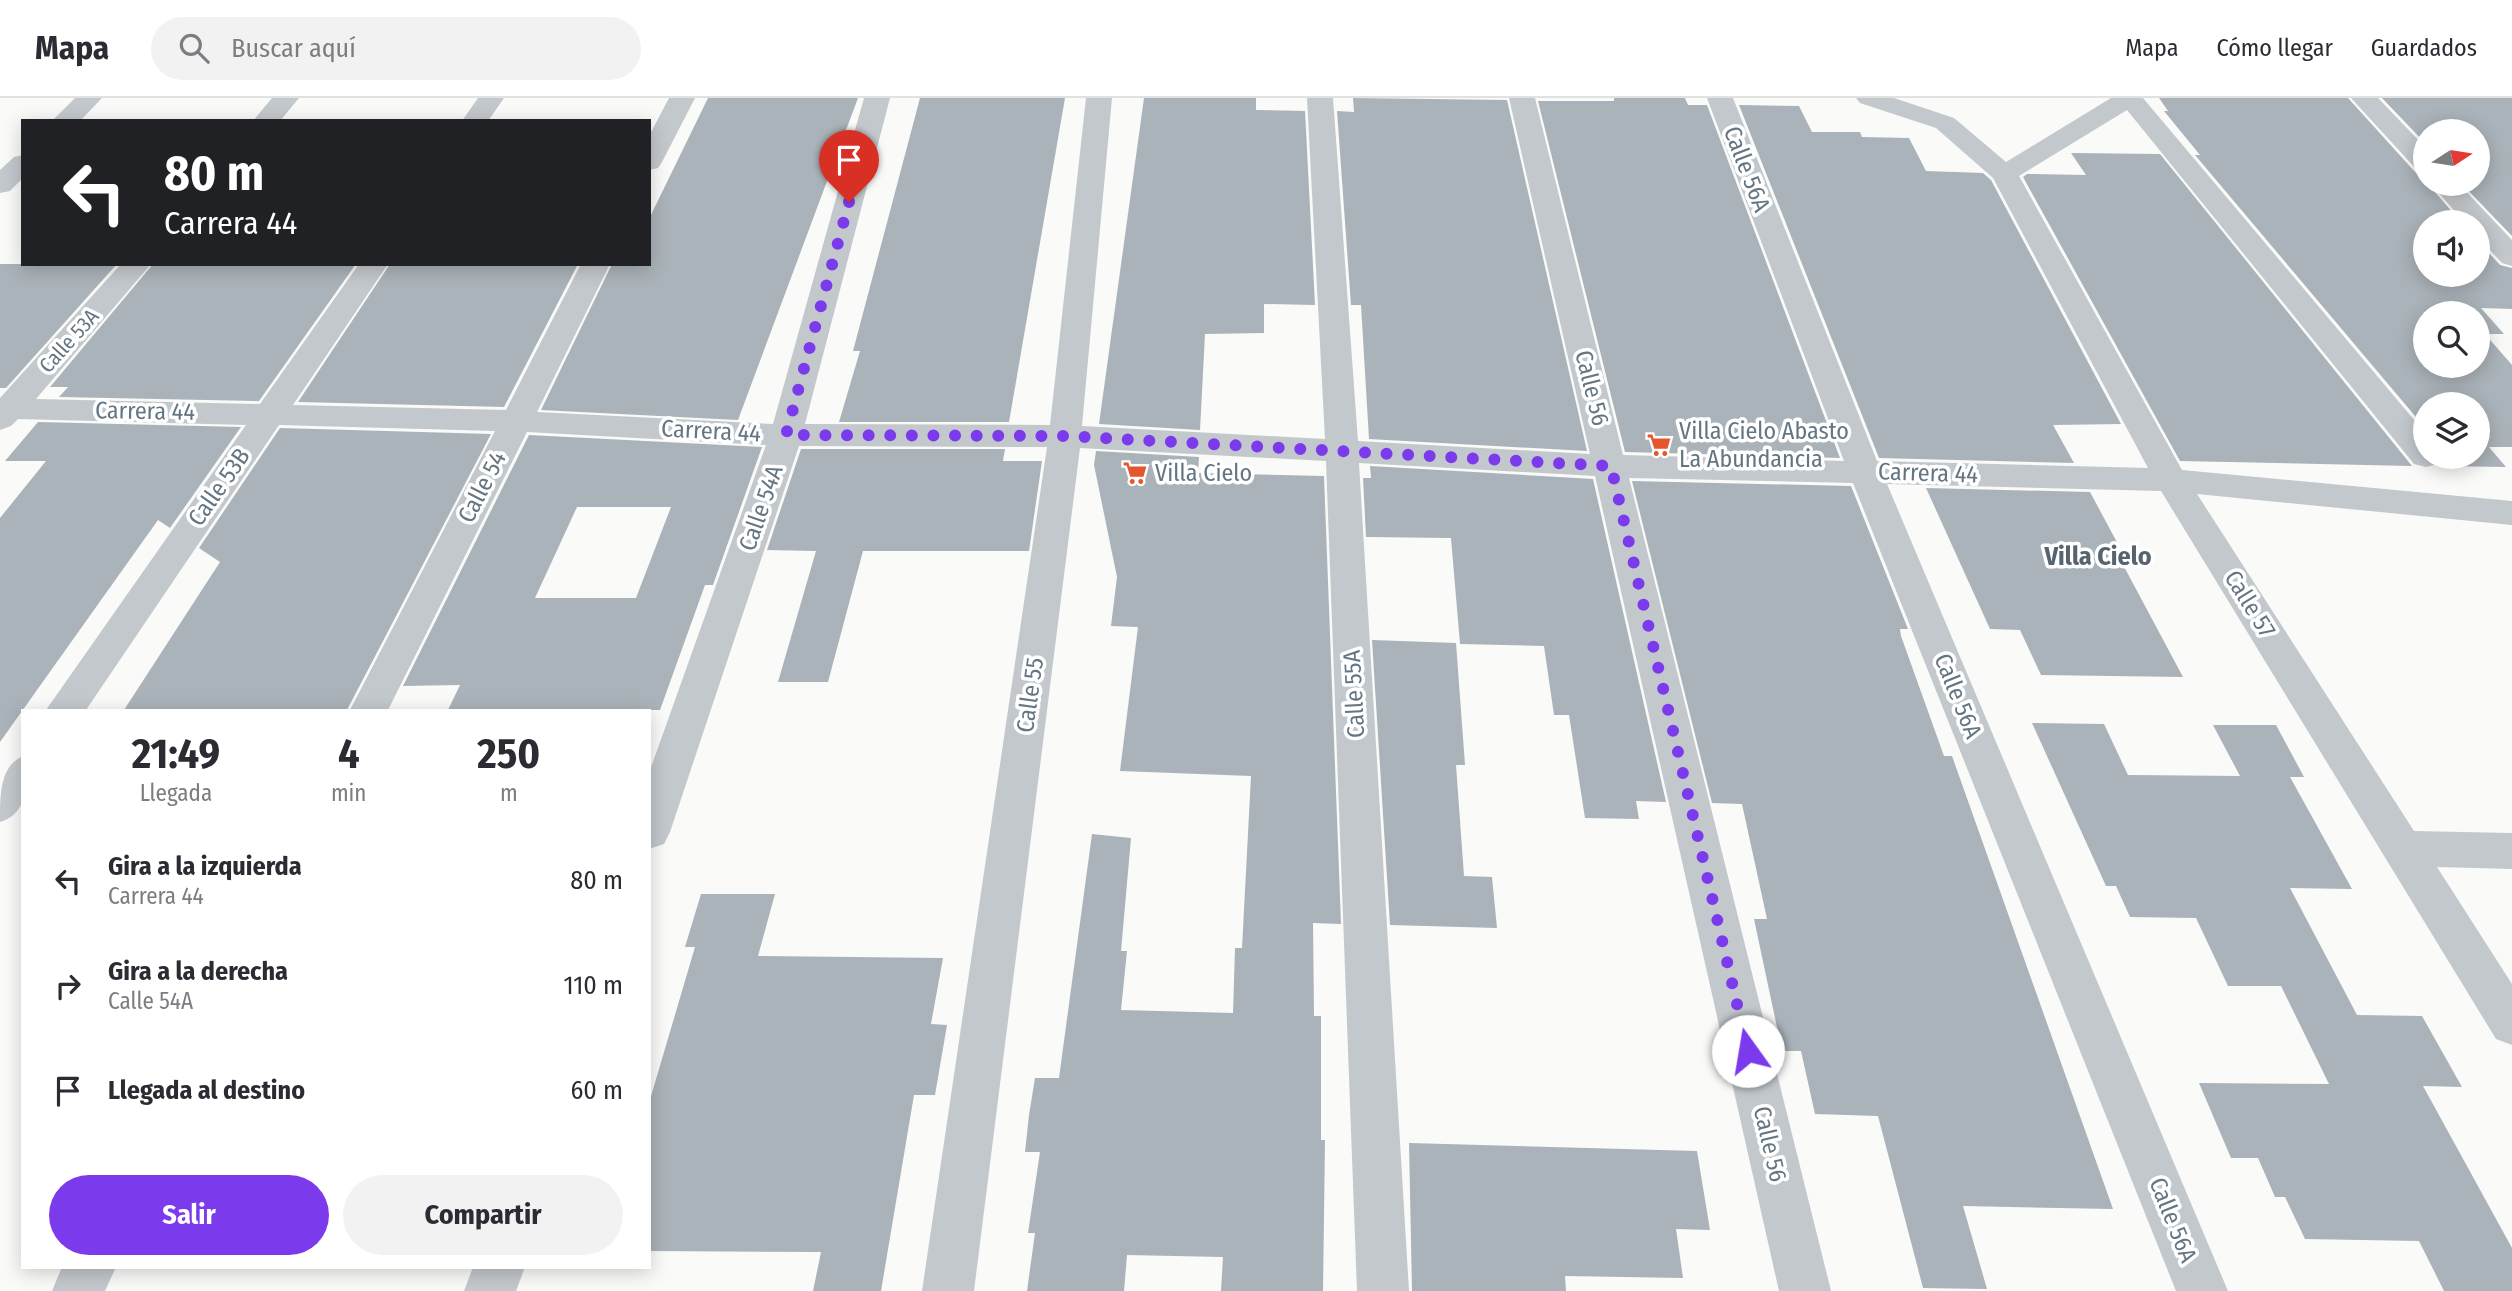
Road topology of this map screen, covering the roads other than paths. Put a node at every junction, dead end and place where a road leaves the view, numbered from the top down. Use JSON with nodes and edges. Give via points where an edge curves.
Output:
{"nodes":[{"id":1,"x":89,"y":98,"type":"edge"},
{"id":2,"x":286,"y":98,"type":"edge"},
{"id":3,"x":491,"y":98,"type":"edge"},
{"id":4,"x":682,"y":98,"type":"edge"},
{"id":5,"x":877,"y":98,"type":"edge"},
{"id":6,"x":1099,"y":98,"type":"edge"},
{"id":7,"x":1320,"y":98,"type":"edge"},
{"id":8,"x":1522,"y":98,"type":"edge"},
{"id":9,"x":1720,"y":98,"type":"edge"},
{"id":10,"x":1869,"y":98,"type":"edge"},
{"id":11,"x":2129,"y":98,"type":"edge"},
{"id":12,"x":2364,"y":98,"type":"edge"},
{"id":13,"x":67,"y":119,"type":"edge"},
{"id":14,"x":268,"y":119,"type":"edge"},
{"id":15,"x":476,"y":119,"type":"edge"},
{"id":16,"x":2413,"y":150,"type":"edge"},
{"id":17,"x":651,"y":158,"type":"edge"},
{"id":18,"x":21,"y":165,"type":"edge"},
{"id":19,"x":2004,"y":174,"type":"junction"},
{"id":20,"x":0,"y":185,"type":"edge"},
{"id":21,"x":2455,"y":196,"type":"edge"},
{"id":22,"x":2512,"y":257,"type":"edge"},
{"id":23,"x":135,"y":266,"type":"edge"},
{"id":24,"x":373,"y":266,"type":"edge"},
{"id":25,"x":595,"y":266,"type":"edge"},
{"id":26,"x":3,"y":412,"type":"edge"},
{"id":27,"x":270,"y":413,"type":"junction"},
{"id":28,"x":515,"y":421,"type":"junction"},
{"id":29,"x":786,"y":435,"type":"junction"},
{"id":30,"x":1065,"y":436,"type":"junction"},
{"id":31,"x":2413,"y":440,"type":"edge"},
{"id":32,"x":1342,"y":450,"type":"junction"},
{"id":33,"x":1611,"y":466,"type":"junction"},
{"id":34,"x":2437,"y":469,"type":"edge"},
{"id":35,"x":1866,"y":471,"type":"junction"},
{"id":36,"x":2171,"y":480,"type":"junction"},
{"id":37,"x":2470,"y":510,"type":"junction"},
{"id":38,"x":2512,"y":513,"type":"edge"},
{"id":39,"x":66,"y":709,"type":"edge"},
{"id":40,"x":370,"y":709,"type":"edge"},
{"id":41,"x":21,"y":775,"type":"edge"},
{"id":42,"x":0,"y":805,"type":"edge"},
{"id":43,"x":651,"y":826,"type":"edge"},
{"id":44,"x":2403,"y":849,"type":"junction"},
{"id":45,"x":2512,"y":851,"type":"edge"},
{"id":46,"x":2512,"y":1024,"type":"edge"},
{"id":47,"x":89,"y":1269,"type":"edge"},
{"id":48,"x":498,"y":1269,"type":"edge"},
{"id":49,"x":78,"y":1291,"type":"edge"},
{"id":50,"x":491,"y":1291,"type":"edge"},
{"id":51,"x":948,"y":1291,"type":"edge"},
{"id":52,"x":1383,"y":1291,"type":"edge"},
{"id":53,"x":1805,"y":1291,"type":"edge"},
{"id":54,"x":2202,"y":1291,"type":"edge"}],
"edges":[{"from":1,"to":13,"type":"street"},
{"from":2,"to":14,"type":"street"},
{"from":3,"to":15,"type":"street"},
{"from":4,"to":17,"type":"street"},
{"from":5,"to":29,"type":"street","name":"Calle 54A"},
{"from":6,"to":30,"type":"street","name":"Calle 55"},
{"from":7,"to":32,"type":"street","name":"Calle 55A"},
{"from":8,"to":33,"type":"street","name":"Calle 56"},
{"from":9,"to":35,"type":"street","name":"Calle 56A"},
{"from":10,"to":19,"type":"street","via":[[1945,123]]},
{"from":11,"to":19,"type":"street"},
{"from":11,"to":31,"type":"street"},
{"from":12,"to":16,"type":"street"},
{"from":18,"to":20,"type":"street"},
{"from":19,"to":36,"type":"street","name":"Calle 57"},
{"from":21,"to":22,"type":"street"},
{"from":23,"to":26,"type":"street","name":"Calle 53A"},
{"from":24,"to":27,"type":"street","name":"Calle 53B"},
{"from":25,"to":28,"type":"street","name":"Calle 54"},
{"from":26,"to":27,"type":"street","name":"Carrera 44"},
{"from":27,"to":28,"type":"street","name":"Carrera 44"},
{"from":27,"to":39,"type":"street","name":"Calle 53B"},
{"from":28,"to":29,"type":"street","name":"Carrera 44"},
{"from":28,"to":40,"type":"street","name":"Calle 54"},
{"from":29,"to":30,"type":"street","name":"Carrera 44"},
{"from":29,"to":43,"type":"street","name":"Calle 54A"},
{"from":30,"to":32,"type":"street","name":"Carrera 44"},
{"from":30,"to":51,"type":"street","name":"Calle 55"},
{"from":32,"to":33,"type":"street","name":"Carrera 44"},
{"from":32,"to":52,"type":"street","name":"Calle 55A"},
{"from":33,"to":35,"type":"street","name":"Carrera 44"},
{"from":33,"to":53,"type":"street","name":"Calle 56"},
{"from":34,"to":37,"type":"street"},
{"from":35,"to":36,"type":"street","name":"Carrera 44"},
{"from":35,"to":54,"type":"street","name":"Calle 56A"},
{"from":36,"to":37,"type":"street","name":"Carrera 44"},
{"from":36,"to":44,"type":"street","name":"Calle 57"},
{"from":37,"to":38,"type":"street","name":"Carrera 44"},
{"from":41,"to":42,"type":"street"},
{"from":44,"to":45,"type":"street"},
{"from":44,"to":46,"type":"street","name":"Calle 57"},
{"from":47,"to":49,"type":"street"},
{"from":48,"to":50,"type":"street"}]}
